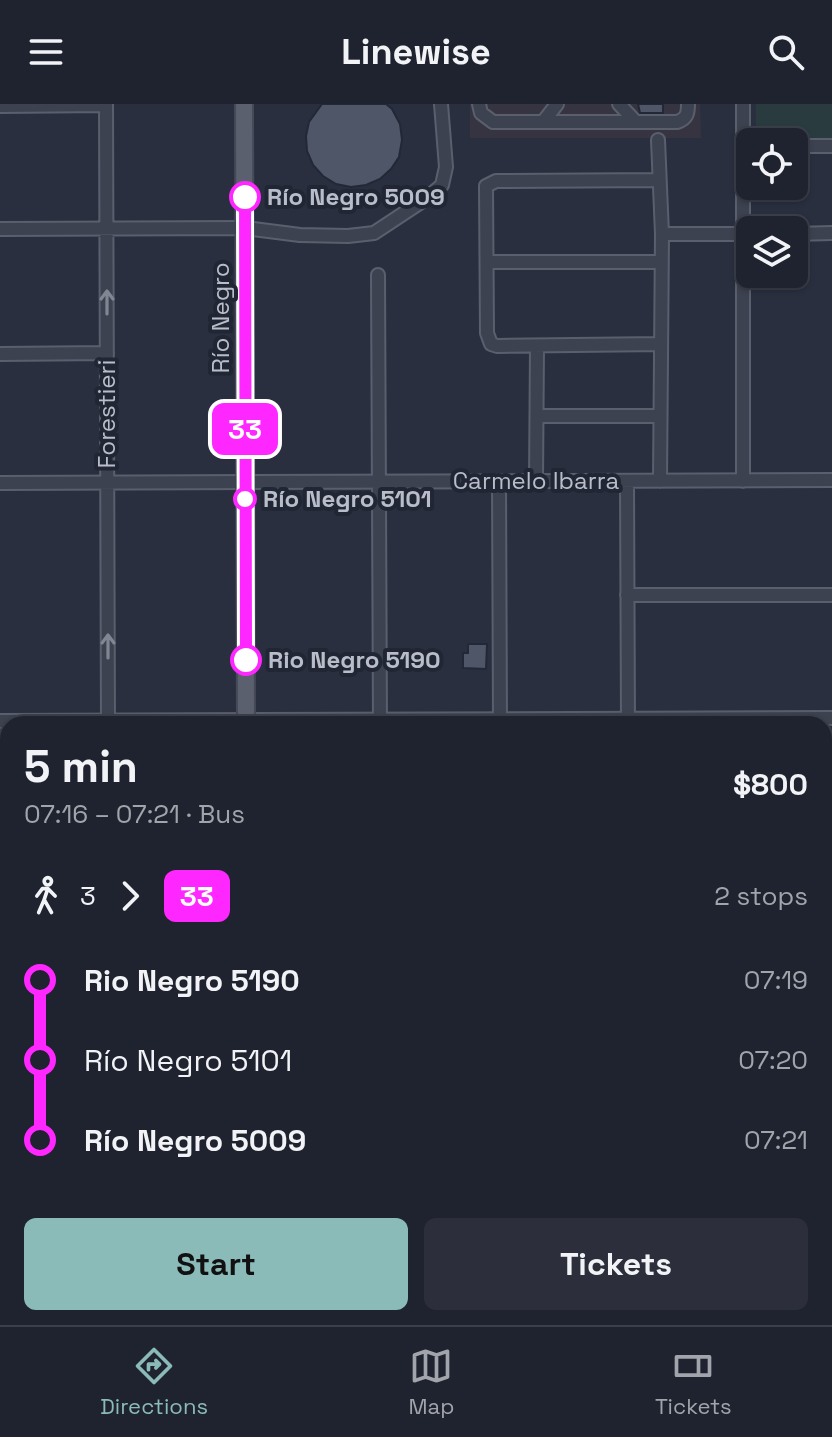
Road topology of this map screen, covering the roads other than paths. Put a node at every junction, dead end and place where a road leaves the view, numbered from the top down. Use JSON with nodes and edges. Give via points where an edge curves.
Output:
{"nodes":[{"id":1,"x":244,"y":104,"type":"edge"},
{"id":2,"x":441,"y":104,"type":"edge"},
{"id":3,"x":479,"y":104,"type":"edge"},
{"id":4,"x":557,"y":104,"type":"edge"},
{"id":5,"x":619,"y":104,"type":"edge"},
{"id":6,"x":688,"y":104,"type":"edge"},
{"id":7,"x":743,"y":104,"type":"edge"},
{"id":8,"x":106,"y":105,"type":"edge"},
{"id":9,"x":0,"y":106,"type":"edge"},
{"id":10,"x":635,"y":121,"type":"junction"},
{"id":11,"x":543,"y":122,"type":"junction"},
{"id":12,"x":745,"y":128,"type":"edge"},
{"id":13,"x":658,"y":140,"type":"dead end"},
{"id":14,"x":808,"y":146,"type":"edge"},
{"id":15,"x":832,"y":146,"type":"edge"},
{"id":16,"x":659,"y":180,"type":"junction"},
{"id":17,"x":106,"y":228,"type":"junction"},
{"id":18,"x":245,"y":228,"type":"junction"},
{"id":19,"x":0,"y":229,"type":"edge"},
{"id":20,"x":832,"y":233,"type":"edge"},
{"id":21,"x":662,"y":234,"type":"junction"},
{"id":22,"x":736,"y":234,"type":"edge"},
{"id":23,"x":808,"y":234,"type":"edge"},
{"id":24,"x":487,"y":262,"type":"junction"},
{"id":25,"x":661,"y":262,"type":"junction"},
{"id":26,"x":378,"y":275,"type":"dead end"},
{"id":27,"x":746,"y":288,"type":"edge"},
{"id":28,"x":661,"y":344,"type":"junction"},
{"id":29,"x":537,"y":346,"type":"junction"},
{"id":30,"x":107,"y":353,"type":"junction"},
{"id":31,"x":0,"y":354,"type":"edge"},
{"id":32,"x":537,"y":416,"type":"junction"},
{"id":33,"x":659,"y":416,"type":"junction"},
{"id":34,"x":832,"y":480,"type":"edge"},
{"id":35,"x":499,"y":481,"type":"junction"},
{"id":36,"x":536,"y":481,"type":"junction"},
{"id":37,"x":627,"y":481,"type":"junction"},
{"id":38,"x":660,"y":481,"type":"junction"},
{"id":39,"x":743,"y":481,"type":"junction"},
{"id":40,"x":108,"y":482,"type":"junction"},
{"id":41,"x":245,"y":482,"type":"junction"},
{"id":42,"x":380,"y":482,"type":"junction"},
{"id":43,"x":0,"y":483,"type":"edge"},
{"id":44,"x":627,"y":595,"type":"junction"},
{"id":45,"x":832,"y":595,"type":"edge"},
{"id":46,"x":108,"y":716,"type":"edge"},
{"id":47,"x":246,"y":716,"type":"edge"},
{"id":48,"x":380,"y":716,"type":"edge"},
{"id":49,"x":500,"y":716,"type":"edge"},
{"id":50,"x":628,"y":716,"type":"edge"}],
"edges":[{"from":1,"to":18,"type":"main road","name":"Río Negro"},
{"from":2,"to":18,"type":"street","via":[[446,167],[442,185],[374,233],[300,235]]},
{"from":3,"to":11,"type":"street","via":[[493,122]]},
{"from":4,"to":11,"type":"street"},
{"from":5,"to":10,"type":"street"},
{"from":6,"to":10,"type":"street","via":[[683,120]]},
{"from":7,"to":12,"type":"street"},
{"from":8,"to":9,"type":"street"},
{"from":8,"to":17,"type":"street","name":"Forestieri"},
{"from":10,"to":11,"type":"street"},
{"from":13,"to":16,"type":"street"},
{"from":14,"to":15,"type":"street"},
{"from":16,"to":21,"type":"street"},
{"from":16,"to":24,"type":"street","via":[[491,182],[486,186]]},
{"from":17,"to":18,"type":"street"},
{"from":17,"to":19,"type":"street"},
{"from":30,"to":17,"type":"street","name":"Forestieri","one_way":true},
{"from":18,"to":41,"type":"main road","name":"Río Negro"},
{"from":20,"to":23,"type":"street"},
{"from":21,"to":22,"type":"street"},
{"from":21,"to":25,"type":"street"},
{"from":24,"to":25,"type":"street"},
{"from":24,"to":29,"type":"street","via":[[488,340],[497,346]]},
{"from":25,"to":28,"type":"street"},
{"from":26,"to":42,"type":"street"},
{"from":27,"to":39,"type":"street"},
{"from":28,"to":29,"type":"street"},
{"from":28,"to":33,"type":"street"},
{"from":29,"to":32,"type":"street"},
{"from":30,"to":31,"type":"street"},
{"from":30,"to":40,"type":"street","name":"Forestieri"},
{"from":32,"to":33,"type":"street"},
{"from":32,"to":36,"type":"street"},
{"from":33,"to":38,"type":"street"},
{"from":34,"to":39,"type":"street","name":"Carmelo Ibarra"},
{"from":35,"to":36,"type":"street","name":"Carmelo Ibarra"},
{"from":35,"to":42,"type":"street","name":"Carmelo Ibarra"},
{"from":35,"to":49,"type":"street"},
{"from":36,"to":37,"type":"street","name":"Carmelo Ibarra"},
{"from":37,"to":38,"type":"street","name":"Carmelo Ibarra"},
{"from":37,"to":44,"type":"street"},
{"from":38,"to":39,"type":"street","name":"Carmelo Ibarra"},
{"from":40,"to":41,"type":"street","name":"Carmelo Ibarra"},
{"from":40,"to":43,"type":"street","name":"Carmelo Ibarra"},
{"from":46,"to":40,"type":"street","name":"Forestieri","one_way":true},
{"from":41,"to":42,"type":"street","name":"Carmelo Ibarra"},
{"from":41,"to":47,"type":"main road","name":"Río Negro"},
{"from":42,"to":48,"type":"street"},
{"from":44,"to":45,"type":"street"},
{"from":44,"to":50,"type":"street"}]}
